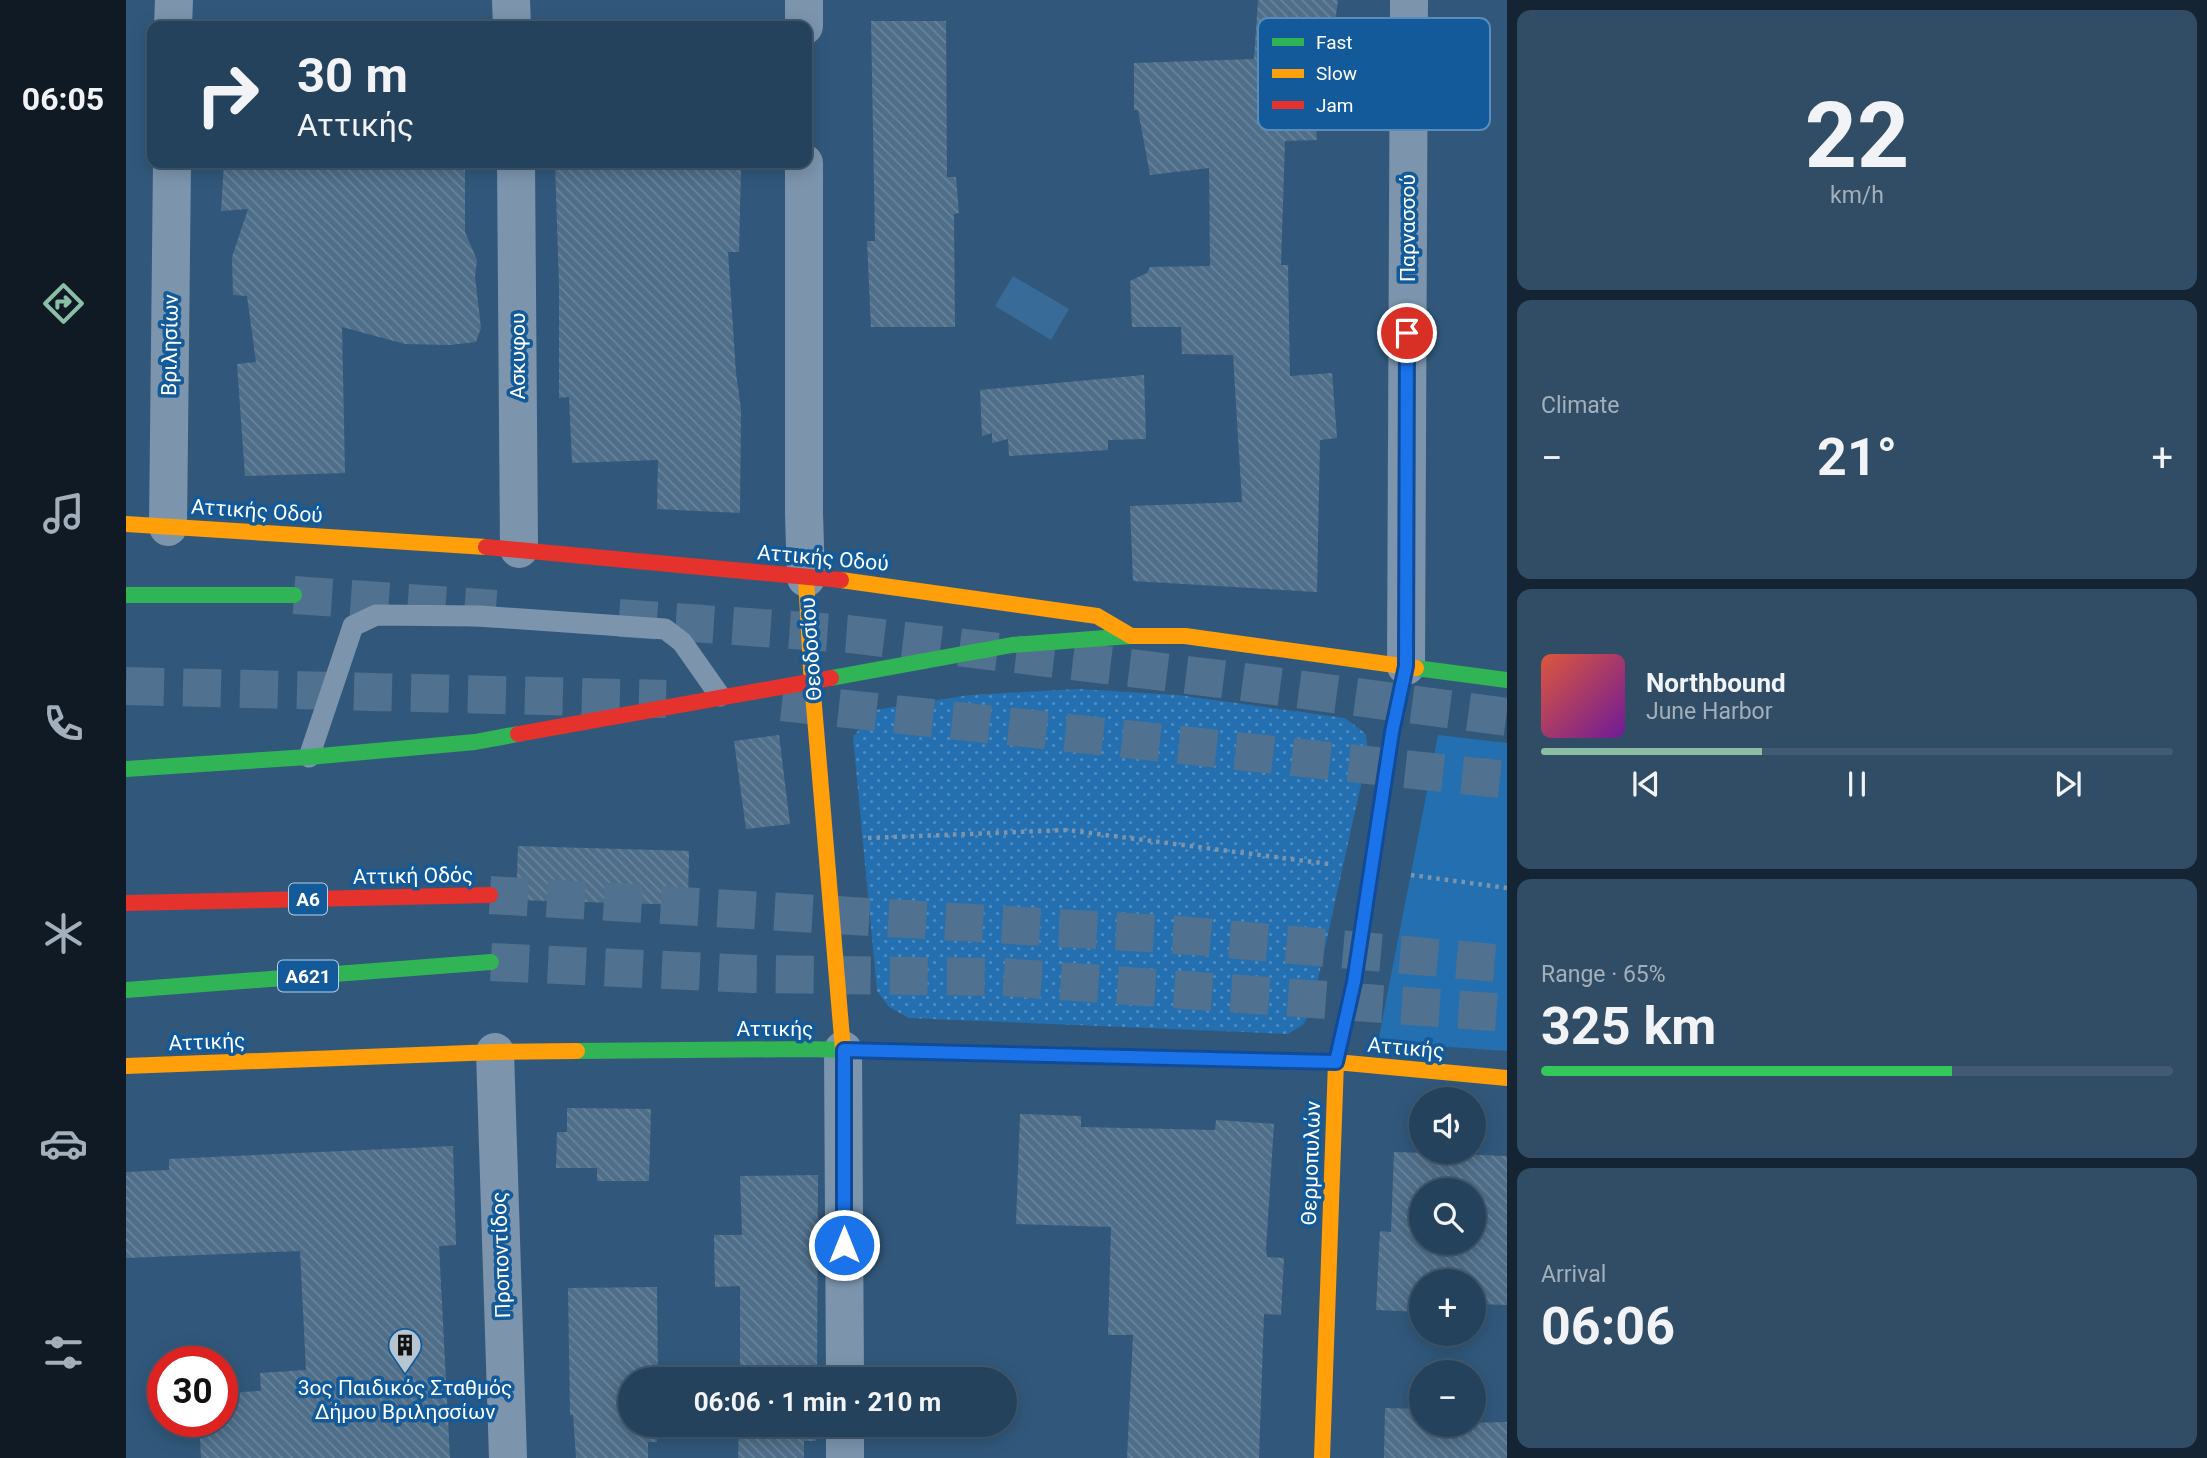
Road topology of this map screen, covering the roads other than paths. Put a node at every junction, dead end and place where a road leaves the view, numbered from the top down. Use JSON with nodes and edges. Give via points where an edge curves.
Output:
{"nodes":[{"id":1,"x":174,"y":0,"type":"edge"},
{"id":2,"x":511,"y":0,"type":"edge"},
{"id":3,"x":804,"y":0,"type":"edge"},
{"id":4,"x":1409,"y":0,"type":"edge"},
{"id":5,"x":1409,"y":18,"type":"edge"},
{"id":6,"x":173,"y":21,"type":"edge"},
{"id":7,"x":512,"y":21,"type":"edge"},
{"id":8,"x":804,"y":21,"type":"edge"},
{"id":9,"x":1408,"y":130,"type":"edge"},
{"id":10,"x":172,"y":168,"type":"edge"},
{"id":11,"x":516,"y":168,"type":"edge"},
{"id":12,"x":804,"y":168,"type":"edge"},
{"id":13,"x":126,"y":524,"type":"edge"},
{"id":14,"x":168,"y":527,"type":"junction"},
{"id":15,"x":519,"y":549,"type":"junction"},
{"id":16,"x":806,"y":578,"type":"junction"},
{"id":17,"x":293,"y":594,"type":"tunnel mouth"},
{"id":18,"x":126,"y":595,"type":"edge"},
{"id":19,"x":1131,"y":636,"type":"junction"},
{"id":20,"x":1406,"y":666,"type":"junction"},
{"id":21,"x":813,"y":679,"type":"junction"},
{"id":22,"x":1507,"y":680,"type":"edge"},
{"id":23,"x":720,"y":696,"type":"junction"},
{"id":24,"x":309,"y":757,"type":"junction"},
{"id":25,"x":126,"y":769,"type":"edge"},
{"id":26,"x":490,"y":895,"type":"tunnel mouth"},
{"id":27,"x":126,"y":904,"type":"edge"},
{"id":28,"x":491,"y":962,"type":"tunnel mouth"},
{"id":29,"x":126,"y":989,"type":"edge"},
{"id":30,"x":844,"y":1050,"type":"junction"},
{"id":31,"x":495,"y":1052,"type":"junction"},
{"id":32,"x":1336,"y":1062,"type":"junction"},
{"id":33,"x":126,"y":1066,"type":"edge"},
{"id":34,"x":1507,"y":1078,"type":"edge"},
{"id":35,"x":845,"y":1367,"type":"edge"},
{"id":36,"x":845,"y":1437,"type":"edge"},
{"id":37,"x":508,"y":1458,"type":"edge"},
{"id":38,"x":845,"y":1458,"type":"edge"},
{"id":39,"x":1322,"y":1458,"type":"edge"}],
"edges":[{"from":1,"to":6,"type":"street"},
{"from":2,"to":7,"type":"street"},
{"from":3,"to":8,"type":"street"},
{"from":4,"to":5,"type":"street","name":"Παρνασσού"},
{"from":9,"to":20,"type":"street","name":"Παρνασσού"},
{"from":10,"to":14,"type":"street","name":"Βριλησίων"},
{"from":11,"to":15,"type":"street","name":"Ασκυφου"},
{"from":12,"to":16,"type":"street","name":"Θεοδοσίου"},
{"from":13,"to":14,"type":"main road","name":"Αττικής Οδού"},
{"from":14,"to":15,"type":"main road","name":"Αττικής Οδού"},
{"from":15,"to":16,"type":"main road","name":"Αττικής Οδού"},
{"from":16,"to":19,"type":"main road","name":"Αττικής Οδού","via":[[877,583],[1097,616]]},
{"from":16,"to":21,"type":"main road","name":"Θεοδοσίου"},
{"from":17,"to":18,"type":"main road"},
{"from":19,"to":20,"type":"main road","via":[[1185,636]]},
{"from":19,"to":21,"type":"main road","via":[[1012,645]]},
{"from":20,"to":22,"type":"main road"},
{"from":20,"to":32,"type":"main road","name":"Θερμοπυλών","via":[[1354,982]]},
{"from":21,"to":23,"type":"main road"},
{"from":21,"to":30,"type":"main road","name":"Θεοδοσίου"},
{"from":23,"to":24,"type":"main road","via":[[475,741]]},
{"from":23,"to":24,"type":"lane","via":[[682,642],[664,629],[479,616],[376,615],[353,626]]},
{"from":24,"to":25,"type":"main road"},
{"from":26,"to":27,"type":"main road","name":"Αττική Οδός","number":"Α6"},
{"from":28,"to":29,"type":"main road","number":"Α621"},
{"from":30,"to":31,"type":"main road","name":"Αττικής"},
{"from":30,"to":32,"type":"main road","name":"Αττικής"},
{"from":30,"to":35,"type":"street"},
{"from":31,"to":33,"type":"main road","name":"Αττικής"},
{"from":31,"to":37,"type":"street","name":"Προποντίδος"},
{"from":32,"to":34,"type":"main road","name":"Αττικής"},
{"from":32,"to":39,"type":"main road","name":"Θερμοπυλών"},
{"from":36,"to":38,"type":"street"}]}
